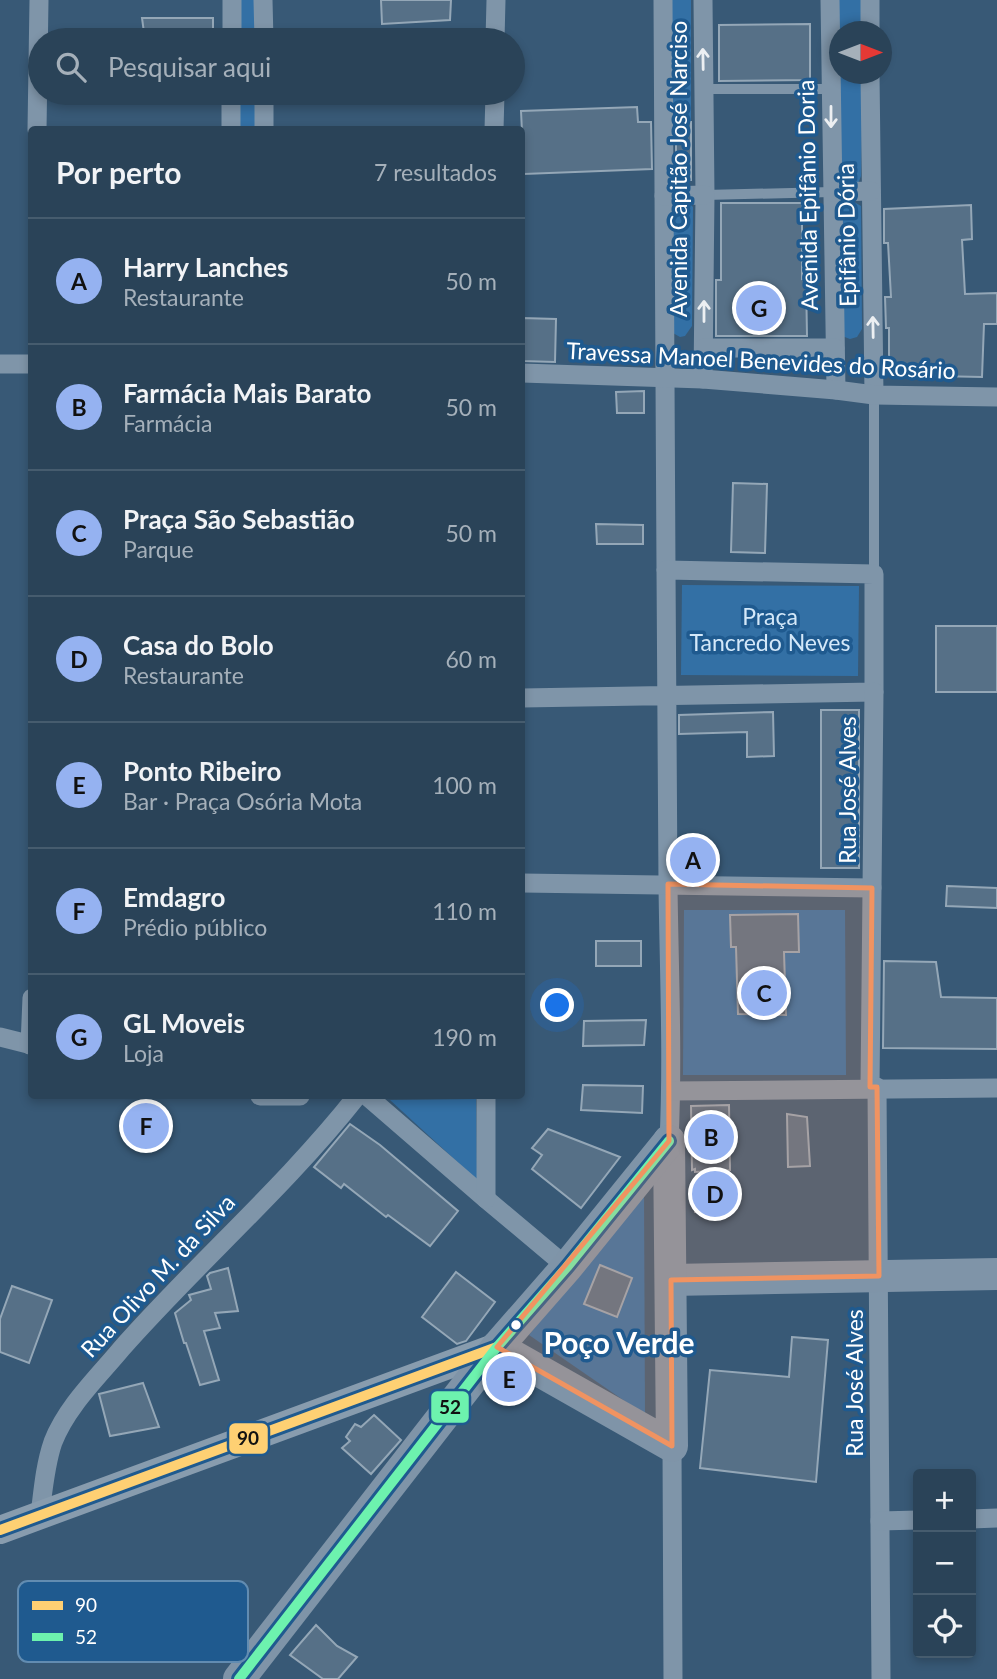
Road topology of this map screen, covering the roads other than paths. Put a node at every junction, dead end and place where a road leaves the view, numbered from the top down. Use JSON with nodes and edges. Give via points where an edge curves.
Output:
{"nodes":[{"id":1,"x":39,"y":0,"type":"edge"},
{"id":2,"x":232,"y":0,"type":"edge"},
{"id":3,"x":263,"y":0,"type":"edge"},
{"id":4,"x":496,"y":0,"type":"edge"},
{"id":5,"x":663,"y":0,"type":"edge"},
{"id":6,"x":702,"y":0,"type":"edge"},
{"id":7,"x":830,"y":0,"type":"edge"},
{"id":8,"x":870,"y":0,"type":"edge"},
{"id":9,"x":870,"y":21,"type":"edge"},
{"id":10,"x":39,"y":28,"type":"edge"},
{"id":11,"x":232,"y":28,"type":"edge"},
{"id":12,"x":264,"y":28,"type":"edge"},
{"id":13,"x":495,"y":28,"type":"edge"},
{"id":14,"x":870,"y":84,"type":"edge"},
{"id":15,"x":704,"y":89,"type":"junction"},
{"id":16,"x":831,"y":89,"type":"junction"},
{"id":17,"x":37,"y":105,"type":"edge"},
{"id":18,"x":231,"y":105,"type":"edge"},
{"id":19,"x":264,"y":105,"type":"edge"},
{"id":20,"x":495,"y":105,"type":"edge"},
{"id":21,"x":37,"y":126,"type":"edge"},
{"id":22,"x":231,"y":126,"type":"edge"},
{"id":23,"x":264,"y":126,"type":"edge"},
{"id":24,"x":494,"y":126,"type":"edge"},
{"id":25,"x":871,"y":191,"type":"junction"},
{"id":26,"x":831,"y":192,"type":"junction"},
{"id":27,"x":664,"y":195,"type":"junction"},
{"id":28,"x":705,"y":195,"type":"junction"},
{"id":29,"x":704,"y":348,"type":"junction"},
{"id":30,"x":835,"y":348,"type":"junction"},
{"id":31,"x":0,"y":363,"type":"edge"},
{"id":32,"x":28,"y":364,"type":"edge"},
{"id":33,"x":525,"y":373,"type":"edge"},
{"id":34,"x":665,"y":378,"type":"junction"},
{"id":35,"x":704,"y":379,"type":"junction"},
{"id":36,"x":836,"y":390,"type":"junction"},
{"id":37,"x":874,"y":395,"type":"junction"},
{"id":38,"x":997,"y":397,"type":"edge"},
{"id":39,"x":666,"y":570,"type":"junction"},
{"id":40,"x":874,"y":574,"type":"junction"},
{"id":41,"x":874,"y":692,"type":"junction"},
{"id":42,"x":667,"y":695,"type":"junction"},
{"id":43,"x":525,"y":698,"type":"edge"},
{"id":44,"x":525,"y":883,"type":"edge"},
{"id":45,"x":668,"y":884,"type":"junction"},
{"id":46,"x":872,"y":888,"type":"junction"},
{"id":47,"x":0,"y":1037,"type":"edge"},
{"id":48,"x":28,"y":1044,"type":"edge"},
{"id":49,"x":874,"y":1087,"type":"junction"},
{"id":50,"x":997,"y":1088,"type":"edge"},
{"id":51,"x":671,"y":1091,"type":"junction"},
{"id":52,"x":354,"y":1099,"type":"edge"},
{"id":53,"x":370,"y":1099,"type":"edge"},
{"id":54,"x":486,"y":1099,"type":"edge"},
{"id":55,"x":669,"y":1141,"type":"junction"},
{"id":56,"x":486,"y":1199,"type":"junction"},
{"id":57,"x":567,"y":1267,"type":"junction"},
{"id":58,"x":997,"y":1274,"type":"edge"},
{"id":59,"x":879,"y":1276,"type":"junction"},
{"id":60,"x":671,"y":1280,"type":"junction"},
{"id":61,"x":497,"y":1347,"type":"junction"},
{"id":62,"x":672,"y":1446,"type":"junction"},
{"id":63,"x":40,"y":1515,"type":"junction"},
{"id":64,"x":997,"y":1518,"type":"edge"},
{"id":65,"x":976,"y":1519,"type":"edge"},
{"id":66,"x":913,"y":1520,"type":"edge"},
{"id":67,"x":880,"y":1521,"type":"junction"},
{"id":68,"x":0,"y":1530,"type":"edge"},
{"id":69,"x":239,"y":1679,"type":"edge"},
{"id":70,"x":673,"y":1679,"type":"edge"},
{"id":71,"x":881,"y":1679,"type":"edge"}],
"edges":[{"from":1,"to":10,"type":"street"},
{"from":2,"to":11,"type":"street"},
{"from":3,"to":12,"type":"street"},
{"from":4,"to":13,"type":"street"},
{"from":5,"to":27,"type":"street","name":"Avenida Capitão José Narciso"},
{"from":15,"to":6,"type":"street","name":"Avenida Capitão José Narciso","one_way":true},
{"from":7,"to":16,"type":"street","name":"Avenida Epifânio Doria"},
{"from":8,"to":9,"type":"street"},
{"from":14,"to":25,"type":"street","name":"Epifânio Dória"},
{"from":15,"to":16,"type":"lane"},
{"from":15,"to":28,"type":"street","name":"Avenida Capitão José Narciso"},
{"from":16,"to":26,"type":"street","name":"Avenida Epifânio Doria","one_way":true},
{"from":17,"to":21,"type":"street"},
{"from":18,"to":22,"type":"street"},
{"from":19,"to":23,"type":"street"},
{"from":20,"to":24,"type":"street"},
{"from":25,"to":26,"type":"street"},
{"from":37,"to":25,"type":"street","name":"Epifânio Dória","one_way":true},
{"from":26,"to":28,"type":"lane"},
{"from":26,"to":30,"type":"street","name":"Avenida Epifânio Doria"},
{"from":27,"to":28,"type":"street"},
{"from":27,"to":34,"type":"street","name":"Avenida Capitão José Narciso"},
{"from":29,"to":28,"type":"street","name":"Avenida Capitão José Narciso","one_way":true},
{"from":29,"to":30,"type":"street"},
{"from":29,"to":35,"type":"street","name":"Avenida Capitão José Narciso"},
{"from":30,"to":36,"type":"street","name":"Avenida Epifânio Doria"},
{"from":31,"to":32,"type":"street"},
{"from":33,"to":34,"type":"street","name":"Travessa Manoel Benevides do Rosário"},
{"from":34,"to":35,"type":"street","name":"Travessa Manoel Benevides do Rosário"},
{"from":34,"to":39,"type":"street","name":"Avenida Capitão José Narciso"},
{"from":35,"to":36,"type":"street","name":"Travessa Manoel Benevides do Rosário"},
{"from":36,"to":37,"type":"street","name":"Travessa Manoel Benevides do Rosário"},
{"from":37,"to":38,"type":"street","name":"Travessa Manoel Benevides do Rosário"},
{"from":37,"to":40,"type":"lane"},
{"from":39,"to":40,"type":"street"},
{"from":39,"to":42,"type":"street"},
{"from":40,"to":41,"type":"street"},
{"from":41,"to":42,"type":"street"},
{"from":41,"to":46,"type":"street","name":"Rua José Alves"},
{"from":42,"to":43,"type":"street"},
{"from":42,"to":45,"type":"street"},
{"from":44,"to":45,"type":"street"},
{"from":45,"to":46,"type":"street"},
{"from":45,"to":51,"type":"street"},
{"from":46,"to":49,"type":"street","name":"Rua José Alves"},
{"from":47,"to":48,"type":"street"},
{"from":49,"to":50,"type":"street"},
{"from":49,"to":51,"type":"street"},
{"from":49,"to":59,"type":"street","name":"Rua José Alves"},
{"from":51,"to":55,"type":"street"},
{"from":52,"to":63,"type":"street","name":"Rua Olivo M. da Silva","via":[[326,1135],[150,1316],[83,1393],[53,1442]]},
{"from":53,"to":56,"type":"street"},
{"from":54,"to":56,"type":"street"},
{"from":55,"to":57,"type":"main road"},
{"from":55,"to":60,"type":"main road"},
{"from":56,"to":57,"type":"street"},
{"from":57,"to":61,"type":"main road"},
{"from":58,"to":59,"type":"main road"},
{"from":59,"to":60,"type":"main road"},
{"from":59,"to":67,"type":"street","name":"Rua José Alves"},
{"from":60,"to":62,"type":"main road"},
{"from":61,"to":62,"type":"main road"},
{"from":61,"to":63,"type":"main road"},
{"from":61,"to":69,"type":"main road"},
{"from":62,"to":70,"type":"street"},
{"from":63,"to":68,"type":"main road"},
{"from":64,"to":65,"type":"street"},
{"from":66,"to":67,"type":"street"},
{"from":67,"to":71,"type":"street","name":"Rua José Alves"}]}
